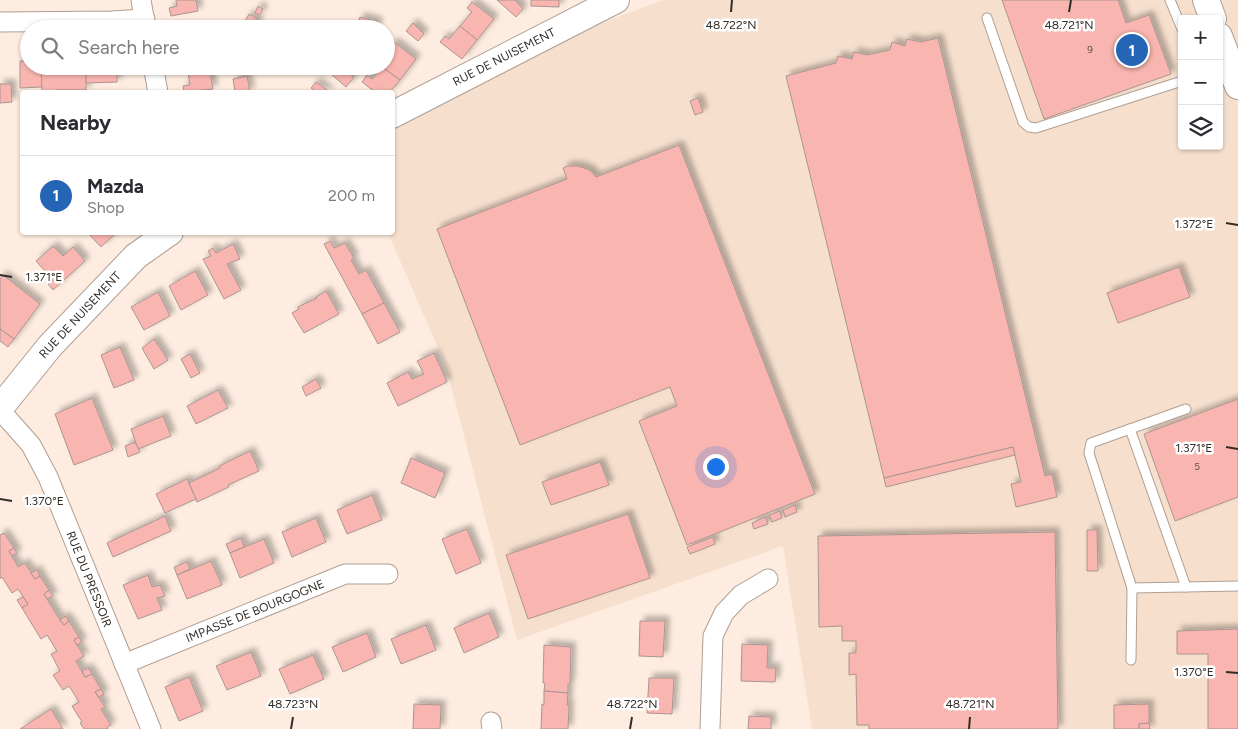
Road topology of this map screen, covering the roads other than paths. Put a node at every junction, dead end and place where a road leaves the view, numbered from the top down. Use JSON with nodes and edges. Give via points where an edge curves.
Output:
{"nodes":[{"id":1,"x":141,"y":0,"type":"edge"},
{"id":2,"x":616,"y":0,"type":"edge"},
{"id":3,"x":1170,"y":0,"type":"edge"},
{"id":4,"x":1206,"y":0,"type":"edge"},
{"id":5,"x":1212,"y":15,"type":"edge"},
{"id":6,"x":987,"y":18,"type":"dead end"},
{"id":7,"x":1178,"y":19,"type":"edge"},
{"id":8,"x":145,"y":20,"type":"edge"},
{"id":9,"x":0,"y":22,"type":"edge"},
{"id":10,"x":20,"y":22,"type":"edge"},
{"id":11,"x":1223,"y":47,"type":"edge"},
{"id":12,"x":154,"y":75,"type":"edge"},
{"id":13,"x":1178,"y":82,"type":"edge"},
{"id":14,"x":1238,"y":86,"type":"edge"},
{"id":15,"x":158,"y":90,"type":"edge"},
{"id":16,"x":395,"y":113,"type":"edge"},
{"id":17,"x":166,"y":235,"type":"edge"},
{"id":18,"x":0,"y":409,"type":"edge"},
{"id":19,"x":1186,"y":409,"type":"dead end"},
{"id":20,"x":1130,"y":429,"type":"junction"},
{"id":21,"x":388,"y":574,"type":"dead end"},
{"id":22,"x":768,"y":579,"type":"dead end"},
{"id":23,"x":1238,"y":586,"type":"edge"},
{"id":24,"x":1186,"y":587,"type":"junction"},
{"id":25,"x":1132,"y":588,"type":"junction"},
{"id":26,"x":1132,"y":660,"type":"dead end"},
{"id":27,"x":124,"y":664,"type":"junction"},
{"id":28,"x":151,"y":729,"type":"edge"},
{"id":29,"x":710,"y":729,"type":"edge"}],
"edges":[{"from":1,"to":8,"type":"street"},
{"from":2,"to":16,"type":"street","name":"RUE DE NUISEMENT"},
{"from":3,"to":7,"type":"lane"},
{"from":4,"to":5,"type":"street"},
{"from":6,"to":13,"type":"lane","via":[[1024,122],[1029,127],[1036,128]]},
{"from":9,"to":10,"type":"street"},
{"from":11,"to":14,"type":"street"},
{"from":12,"to":15,"type":"street"},
{"from":17,"to":18,"type":"street","name":"RUE DE NUISEMENT","via":[[136,256],[50,346]]},
{"from":18,"to":27,"type":"street","name":"RUE DU PRESSOIR","via":[[31,445],[48,477]]},
{"from":19,"to":20,"type":"lane"},
{"from":20,"to":24,"type":"lane"},
{"from":20,"to":25,"type":"lane","via":[[1091,443],[1089,453]]},
{"from":21,"to":27,"type":"street","name":"IMPASSE DE BOURGOGNE","via":[[345,574]]},
{"from":22,"to":29,"type":"street","via":[[741,594],[724,613],[714,636]]},
{"from":23,"to":24,"type":"lane"},
{"from":24,"to":25,"type":"lane"},
{"from":25,"to":26,"type":"lane"},
{"from":27,"to":28,"type":"street","name":"RUE DU PRESSOIR"}]}
